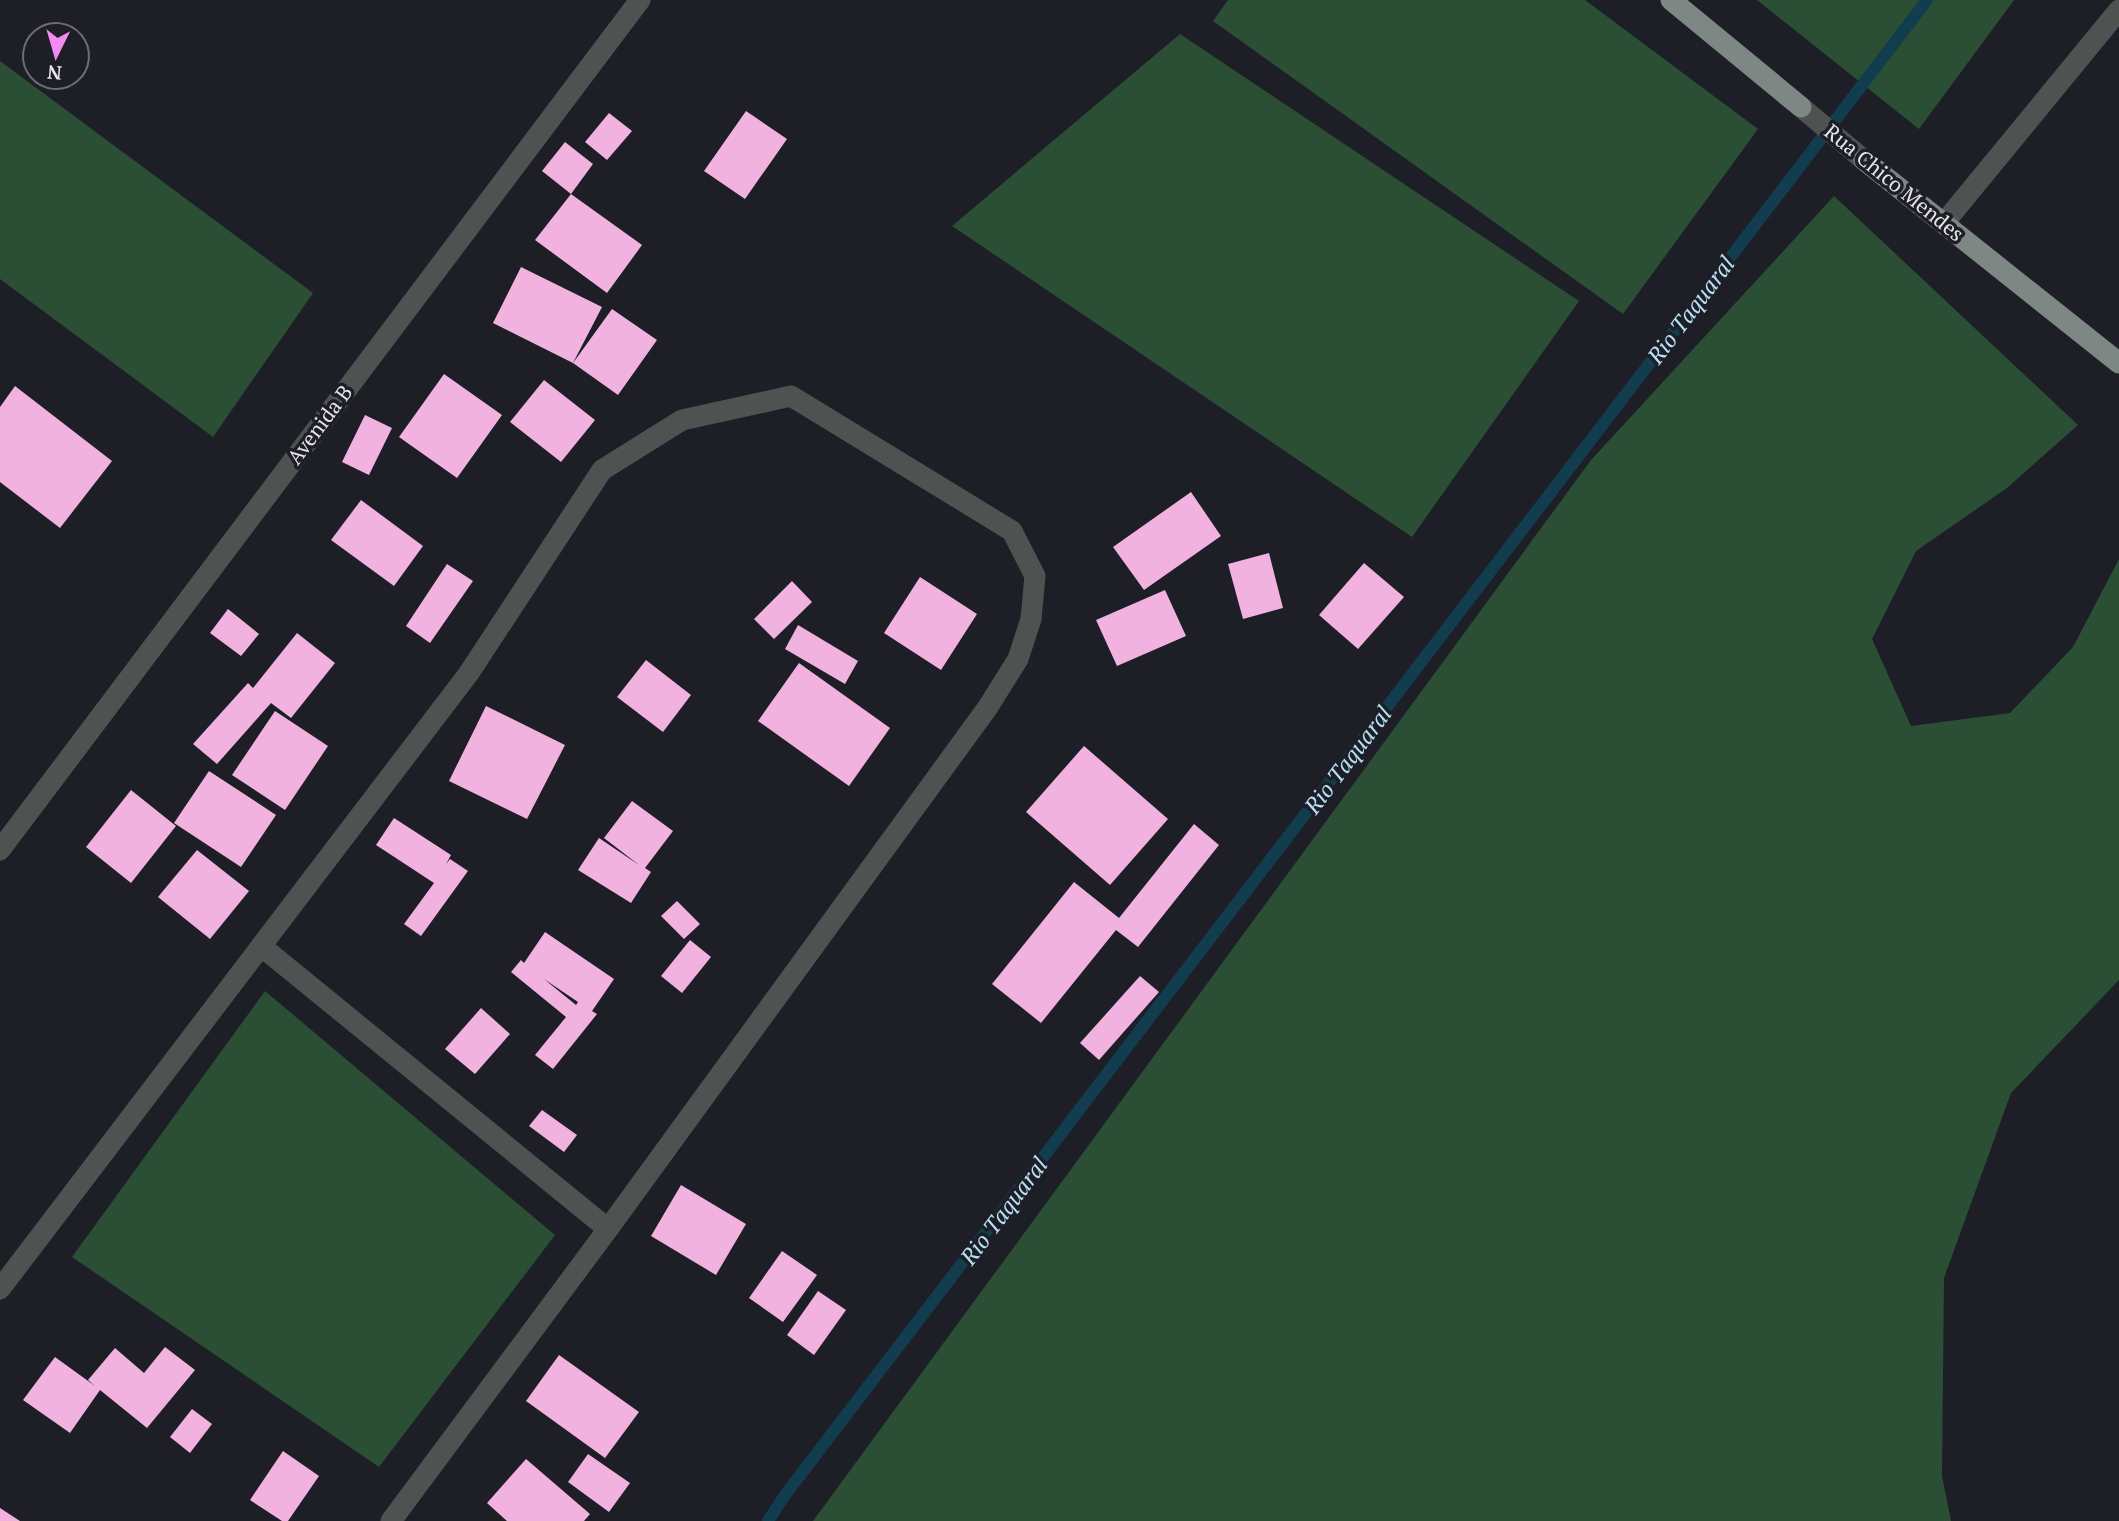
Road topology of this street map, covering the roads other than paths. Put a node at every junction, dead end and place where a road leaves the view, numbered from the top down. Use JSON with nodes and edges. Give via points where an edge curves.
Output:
{"nodes":[{"id":1,"x":640,"y":0,"type":"edge"},
{"id":2,"x":1671,"y":0,"type":"edge"},
{"id":3,"x":2119,"y":10,"type":"edge"},
{"id":4,"x":1801,"y":107,"type":"joint"},
{"id":5,"x":1864,"y":160,"type":"joint"},
{"id":6,"x":1944,"y":223,"type":"junction"},
{"id":7,"x":2119,"y":363,"type":"edge"},
{"id":8,"x":0,"y":849,"type":"edge"},
{"id":9,"x":261,"y":946,"type":"junction"},
{"id":10,"x":608,"y":1229,"type":"junction"},
{"id":11,"x":0,"y":1289,"type":"edge"},
{"id":12,"x":391,"y":1521,"type":"edge"}],
"edges":[{"from":1,"to":8,"type":"street","name":"Avenida B"},
{"from":2,"to":4,"type":"main road","name":"Rua Chico Mendes"},
{"from":3,"to":6,"type":"street"},
{"from":4,"to":5,"type":"street","name":"Rua Chico Mendes"},
{"from":5,"to":6,"type":"main road","name":"Rua Chico Mendes"},
{"from":6,"to":7,"type":"main road","name":"Rua Chico Mendes"},
{"from":9,"to":10,"type":"street"},
{"from":9,"to":10,"type":"street","via":[[469,673],[602,470],[682,420],[791,396],[1012,531],[1035,576],[1031,619],[1018,659],[988,707]]},
{"from":9,"to":11,"type":"street"},
{"from":10,"to":12,"type":"street"}]}
